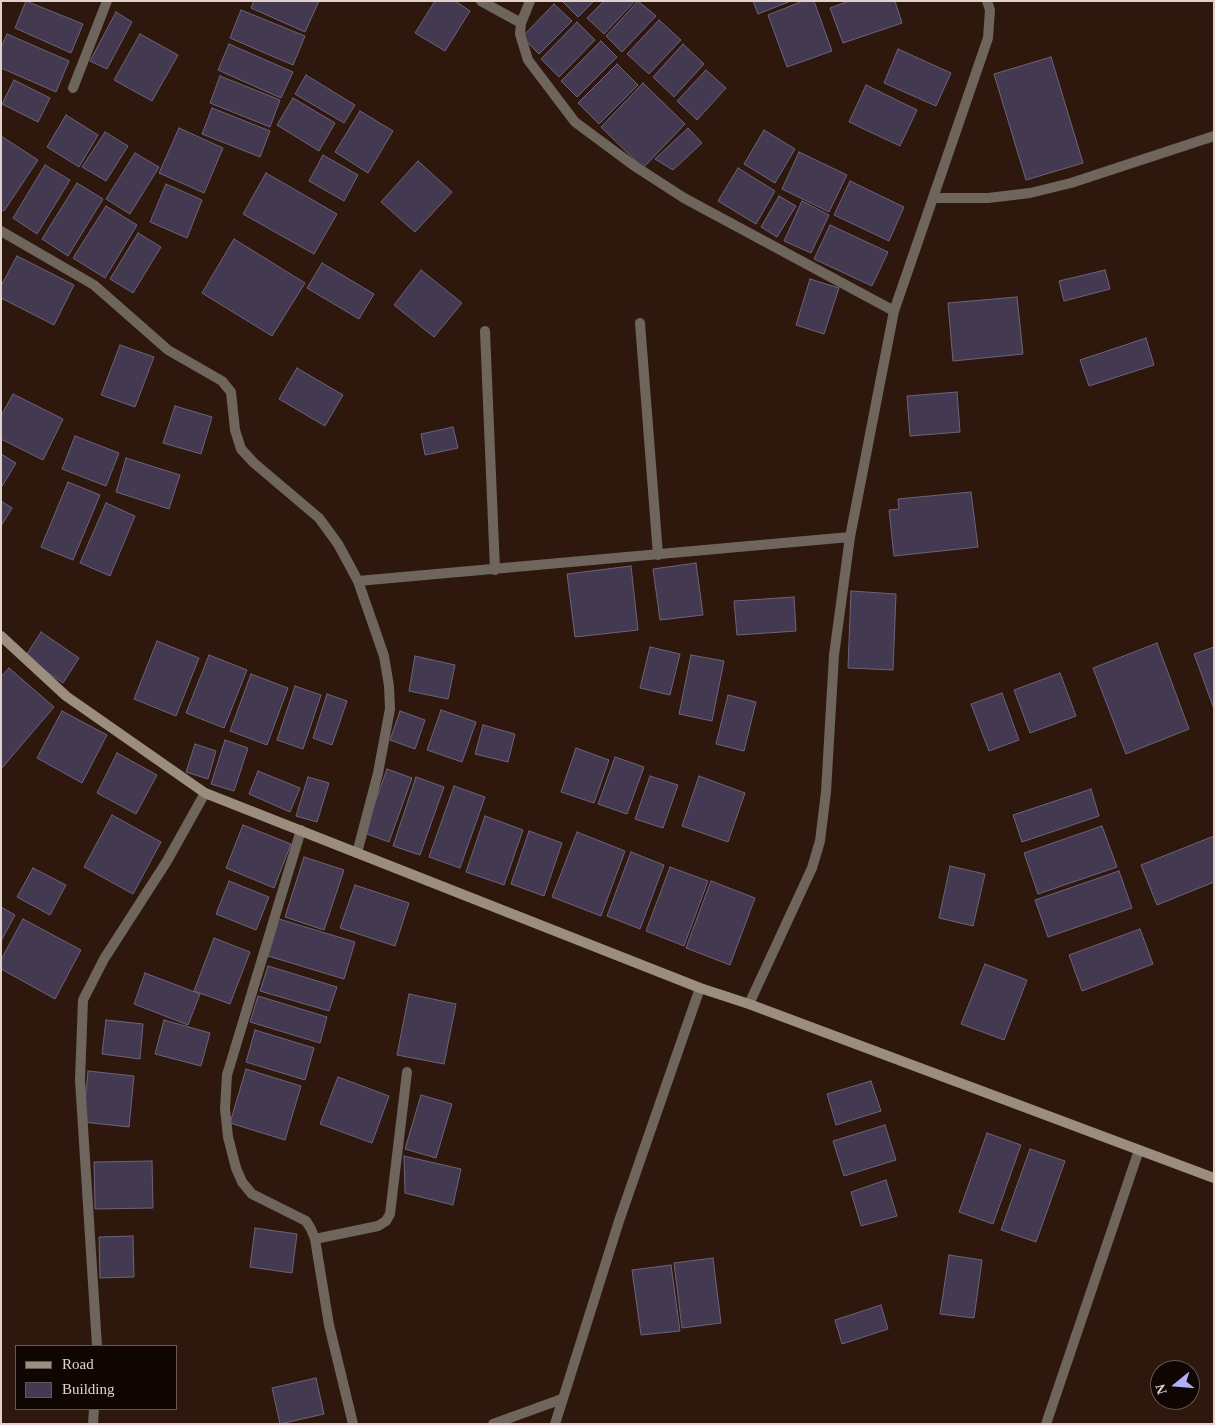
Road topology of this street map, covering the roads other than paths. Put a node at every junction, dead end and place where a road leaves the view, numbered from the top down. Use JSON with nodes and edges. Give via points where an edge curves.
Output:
{"nodes":[{"id":1,"x":108,"y":1,"type":"edge"},
{"id":2,"x":481,"y":1,"type":"edge"},
{"id":3,"x":530,"y":1,"type":"edge"},
{"id":4,"x":987,"y":1,"type":"edge"},
{"id":5,"x":521,"y":23,"type":"junction"},
{"id":6,"x":73,"y":88,"type":"dead end"},
{"id":7,"x":1214,"y":136,"type":"edge"},
{"id":8,"x":933,"y":198,"type":"junction"},
{"id":9,"x":1,"y":231,"type":"edge"},
{"id":10,"x":894,"y":311,"type":"junction"},
{"id":11,"x":640,"y":323,"type":"dead end"},
{"id":12,"x":485,"y":332,"type":"dead end"},
{"id":13,"x":850,"y":537,"type":"junction"},
{"id":14,"x":658,"y":555,"type":"junction"},
{"id":15,"x":495,"y":570,"type":"junction"},
{"id":16,"x":358,"y":581,"type":"junction"},
{"id":17,"x":1,"y":636,"type":"edge"},
{"id":18,"x":205,"y":793,"type":"junction"},
{"id":19,"x":301,"y":830,"type":"junction"},
{"id":20,"x":357,"y":853,"type":"junction"},
{"id":21,"x":700,"y":988,"type":"junction"},
{"id":22,"x":749,"y":1004,"type":"junction"},
{"id":23,"x":407,"y":1072,"type":"dead end"},
{"id":24,"x":1139,"y":1150,"type":"junction"},
{"id":25,"x":1214,"y":1178,"type":"edge"},
{"id":26,"x":315,"y":1239,"type":"junction"},
{"id":27,"x":97,"y":1345,"type":"edge"},
{"id":28,"x":562,"y":1399,"type":"junction"},
{"id":29,"x":94,"y":1410,"type":"edge"},
{"id":30,"x":93,"y":1424,"type":"edge"},
{"id":31,"x":353,"y":1424,"type":"edge"},
{"id":32,"x":493,"y":1424,"type":"edge"},
{"id":33,"x":555,"y":1424,"type":"edge"},
{"id":34,"x":1046,"y":1424,"type":"edge"}],
"edges":[{"from":1,"to":6,"type":"street"},
{"from":2,"to":5,"type":"street"},
{"from":3,"to":5,"type":"street"},
{"from":4,"to":8,"type":"street","via":[[990,10],[988,38]]},
{"from":5,"to":10,"type":"street","via":[[520,34],[528,60],[575,122],[684,198]]},
{"from":7,"to":8,"type":"street","via":[[1071,183],[1030,193],[988,198]]},
{"from":8,"to":10,"type":"street"},
{"from":9,"to":16,"type":"street","via":[[94,284],[168,350],[222,381],[231,392],[235,430],[241,449],[254,464],[319,518]]},
{"from":10,"to":13,"type":"street"},
{"from":11,"to":14,"type":"street"},
{"from":12,"to":15,"type":"street"},
{"from":13,"to":14,"type":"street"},
{"from":13,"to":22,"type":"street","via":[[834,654],[820,841],[812,868]]},
{"from":14,"to":15,"type":"street"},
{"from":15,"to":16,"type":"street"},
{"from":16,"to":20,"type":"street","via":[[384,656],[390,709],[378,774]]},
{"from":17,"to":18,"type":"street","via":[[66,696]]},
{"from":18,"to":19,"type":"street"},
{"from":18,"to":27,"type":"street","via":[[167,861],[104,959],[83,1000],[80,1080]]},
{"from":19,"to":20,"type":"street"},
{"from":19,"to":26,"type":"street","via":[[227,1075],[224,1109],[228,1137],[242,1182],[252,1194],[306,1221]]},
{"from":20,"to":21,"type":"street"},
{"from":21,"to":22,"type":"street"},
{"from":21,"to":28,"type":"street","via":[[619,1221]]},
{"from":22,"to":24,"type":"street"},
{"from":23,"to":26,"type":"street","via":[[390,1214],[386,1222]]},
{"from":24,"to":25,"type":"street"},
{"from":24,"to":34,"type":"street"},
{"from":26,"to":31,"type":"street","via":[[329,1325]]},
{"from":28,"to":32,"type":"street"},
{"from":28,"to":33,"type":"street"},
{"from":29,"to":30,"type":"street"}]}
